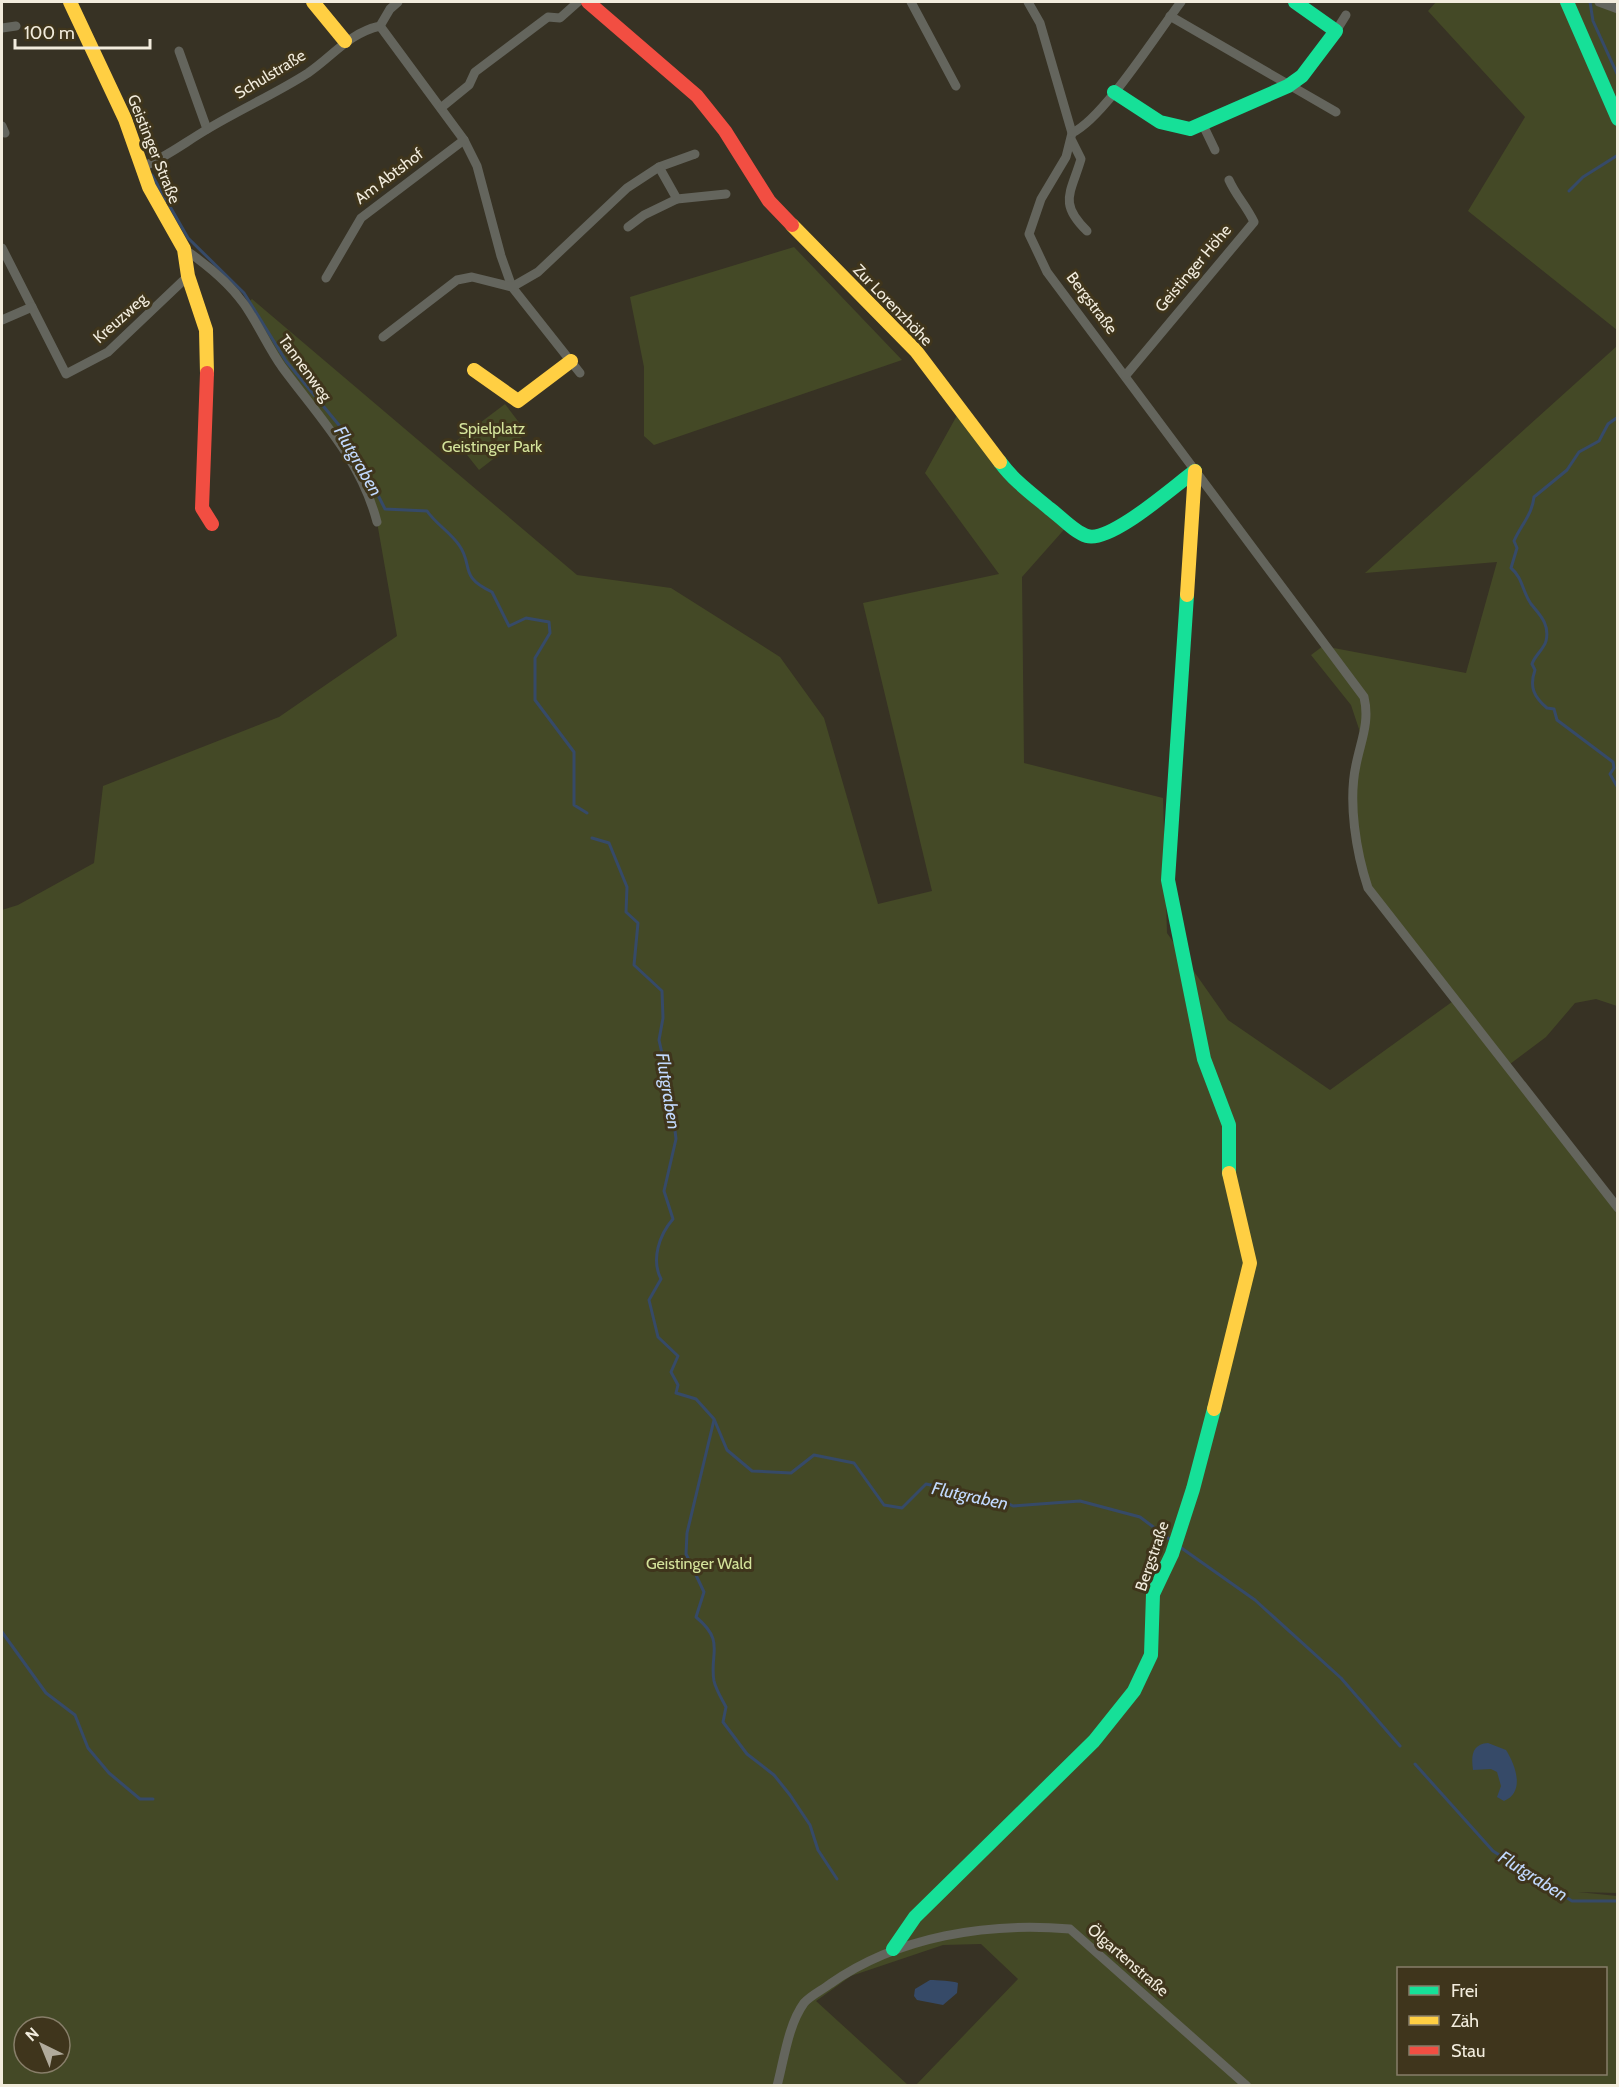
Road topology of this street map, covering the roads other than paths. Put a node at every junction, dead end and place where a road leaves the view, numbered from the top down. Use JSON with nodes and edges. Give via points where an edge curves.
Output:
{"nodes":[{"id":1,"x":70,"y":2,"type":"edge"},
{"id":2,"x":314,"y":2,"type":"edge"},
{"id":3,"x":398,"y":2,"type":"edge"},
{"id":4,"x":578,"y":2,"type":"edge"},
{"id":5,"x":588,"y":2,"type":"edge"},
{"id":6,"x":911,"y":2,"type":"edge"},
{"id":7,"x":1028,"y":2,"type":"edge"},
{"id":8,"x":1181,"y":2,"type":"edge"},
{"id":9,"x":1295,"y":2,"type":"edge"},
{"id":10,"x":1567,"y":2,"type":"edge"},
{"id":11,"x":1599,"y":2,"type":"edge"},
{"id":12,"x":1617,"y":9,"type":"edge"},
{"id":13,"x":1346,"y":15,"type":"dead end"},
{"id":14,"x":1170,"y":16,"type":"junction"},
{"id":15,"x":16,"y":26,"type":"dead end"},
{"id":16,"x":380,"y":26,"type":"junction"},
{"id":17,"x":2,"y":28,"type":"edge"},
{"id":18,"x":1336,"y":31,"type":"junction"},
{"id":19,"x":345,"y":41,"type":"junction"},
{"id":20,"x":179,"y":51,"type":"dead end"},
{"id":21,"x":956,"y":86,"type":"dead end"},
{"id":22,"x":1288,"y":86,"type":"junction"},
{"id":23,"x":1114,"y":93,"type":"junction"},
{"id":24,"x":442,"y":107,"type":"junction"},
{"id":25,"x":1336,"y":112,"type":"dead end"},
{"id":26,"x":1617,"y":119,"type":"edge"},
{"id":27,"x":1203,"y":125,"type":"junction"},
{"id":28,"x":207,"y":129,"type":"junction"},
{"id":29,"x":1072,"y":137,"type":"junction"},
{"id":30,"x":464,"y":140,"type":"junction"},
{"id":31,"x":1215,"y":150,"type":"dead end"},
{"id":32,"x":695,"y":154,"type":"dead end"},
{"id":33,"x":142,"y":167,"type":"junction"},
{"id":34,"x":659,"y":167,"type":"junction"},
{"id":35,"x":1229,"y":180,"type":"dead end"},
{"id":36,"x":726,"y":194,"type":"dead end"},
{"id":37,"x":677,"y":199,"type":"junction"},
{"id":38,"x":628,"y":227,"type":"dead end"},
{"id":39,"x":1087,"y":231,"type":"dead end"},
{"id":40,"x":2,"y":248,"type":"edge"},
{"id":41,"x":184,"y":249,"type":"junction"},
{"id":42,"x":188,"y":276,"type":"junction"},
{"id":43,"x":326,"y":278,"type":"dead end"},
{"id":44,"x":512,"y":287,"type":"junction"},
{"id":45,"x":32,"y":308,"type":"junction"},
{"id":46,"x":388,"y":319,"type":"dead end"},
{"id":47,"x":2,"y":320,"type":"edge"},
{"id":48,"x":395,"y":327,"type":"junction"},
{"id":49,"x":383,"y":337,"type":"dead end"},
{"id":50,"x":571,"y":361,"type":"junction"},
{"id":51,"x":474,"y":370,"type":"dead end"},
{"id":52,"x":580,"y":373,"type":"dead end"},
{"id":53,"x":1126,"y":375,"type":"junction"},
{"id":54,"x":1195,"y":471,"type":"junction"},
{"id":55,"x":377,"y":522,"type":"dead end"},
{"id":56,"x":212,"y":524,"type":"dead end"},
{"id":57,"x":1617,"y":1208,"type":"edge"},
{"id":58,"x":893,"y":1949,"type":"junction"},
{"id":59,"x":777,"y":2085,"type":"edge"},
{"id":60,"x":1246,"y":2085,"type":"edge"}],
"edges":[{"from":1,"to":33,"type":"street","name":"Geistinger Straße","via":[[125,119]]},
{"from":2,"to":19,"type":"street"},
{"from":3,"to":16,"type":"street"},
{"from":4,"to":24,"type":"street","via":[[560,18],[548,17],[476,72],[469,85]]},
{"from":5,"to":54,"type":"street","name":"Zur Lorenzhöhe","via":[[697,96],[725,131],[769,201],[916,351],[1012,478],[1072,526],[1086,536],[1098,537],[1115,530]]},
{"from":6,"to":21,"type":"street"},
{"from":7,"to":29,"type":"street","via":[[1040,23]]},
{"from":8,"to":14,"type":"street"},
{"from":9,"to":18,"type":"street"},
{"from":10,"to":26,"type":"street"},
{"from":11,"to":12,"type":"street"},
{"from":13,"to":18,"type":"street"},
{"from":14,"to":22,"type":"street"},
{"from":14,"to":23,"type":"street"},
{"from":15,"to":17,"type":"street"},
{"from":16,"to":19,"type":"street","name":"Schulstraße","via":[[363,30]]},
{"from":16,"to":24,"type":"street"},
{"from":18,"to":22,"type":"street","via":[[1302,76]]},
{"from":19,"to":28,"type":"street","name":"Schulstraße","via":[[310,72]]},
{"from":20,"to":28,"type":"street"},
{"from":22,"to":25,"type":"street"},
{"from":22,"to":27,"type":"street"},
{"from":23,"to":27,"type":"street","via":[[1177,129]]},
{"from":23,"to":29,"type":"street"},
{"from":24,"to":30,"type":"street"},
{"from":27,"to":31,"type":"street"},
{"from":28,"to":33,"type":"street","name":"Schulstraße"},
{"from":29,"to":39,"type":"street","via":[[1080,159],[1068,201],[1069,211]]},
{"from":29,"to":53,"type":"street","name":"Bergstraße","via":[[1029,234],[1047,272]]},
{"from":30,"to":43,"type":"street","name":"Am Abtshof","via":[[361,218]]},
{"from":30,"to":44,"type":"street","via":[[477,166]]},
{"from":32,"to":34,"type":"street"},
{"from":33,"to":41,"type":"street","name":"Geistinger Straße","via":[[163,215]]},
{"from":34,"to":37,"type":"street"},
{"from":34,"to":44,"type":"street","via":[[627,188],[538,272]]},
{"from":35,"to":53,"type":"street","name":"Geistinger Höhe","via":[[1236,196],[1245,201],[1254,222]]},
{"from":36,"to":37,"type":"street"},
{"from":37,"to":38,"type":"street"},
{"from":40,"to":45,"type":"street"},
{"from":41,"to":42,"type":"street","name":"Geistinger Straße"},
{"from":41,"to":55,"type":"street","name":"Tannenweg","via":[[202,261],[244,303],[282,366],[346,451],[371,500]]},
{"from":42,"to":45,"type":"street","name":"Kreuzweg","via":[[108,352],[66,374]]},
{"from":42,"to":56,"type":"street","name":"Geistinger Straße","via":[[206,330],[202,508]]},
{"from":44,"to":48,"type":"street","via":[[472,277],[457,280]]},
{"from":44,"to":50,"type":"street"},
{"from":45,"to":47,"type":"street"},
{"from":46,"to":48,"type":"street"},
{"from":48,"to":49,"type":"street"},
{"from":50,"to":51,"type":"street","via":[[518,401]]},
{"from":50,"to":52,"type":"street"},
{"from":53,"to":54,"type":"street","name":"Bergstraße"},
{"from":54,"to":57,"type":"street","name":"Bergstraße","via":[[1364,697],[1368,723],[1356,766],[1354,829],[1357,857],[1368,888]]},
{"from":54,"to":58,"type":"street","name":"Bergstraße","via":[[1168,880],[1204,1059],[1229,1125],[1227,1165],[1250,1263],[1196,1478],[1172,1554],[1153,1594],[1151,1655],[1134,1691],[1094,1741],[915,1917]]},
{"from":58,"to":59,"type":"street","name":"Ölgartenstraße","via":[[850,1970],[805,2002],[794,2025]]},
{"from":58,"to":60,"type":"street","name":"Ölgartenstraße","via":[[950,1934],[1044,1926],[1070,1929]]}]}
